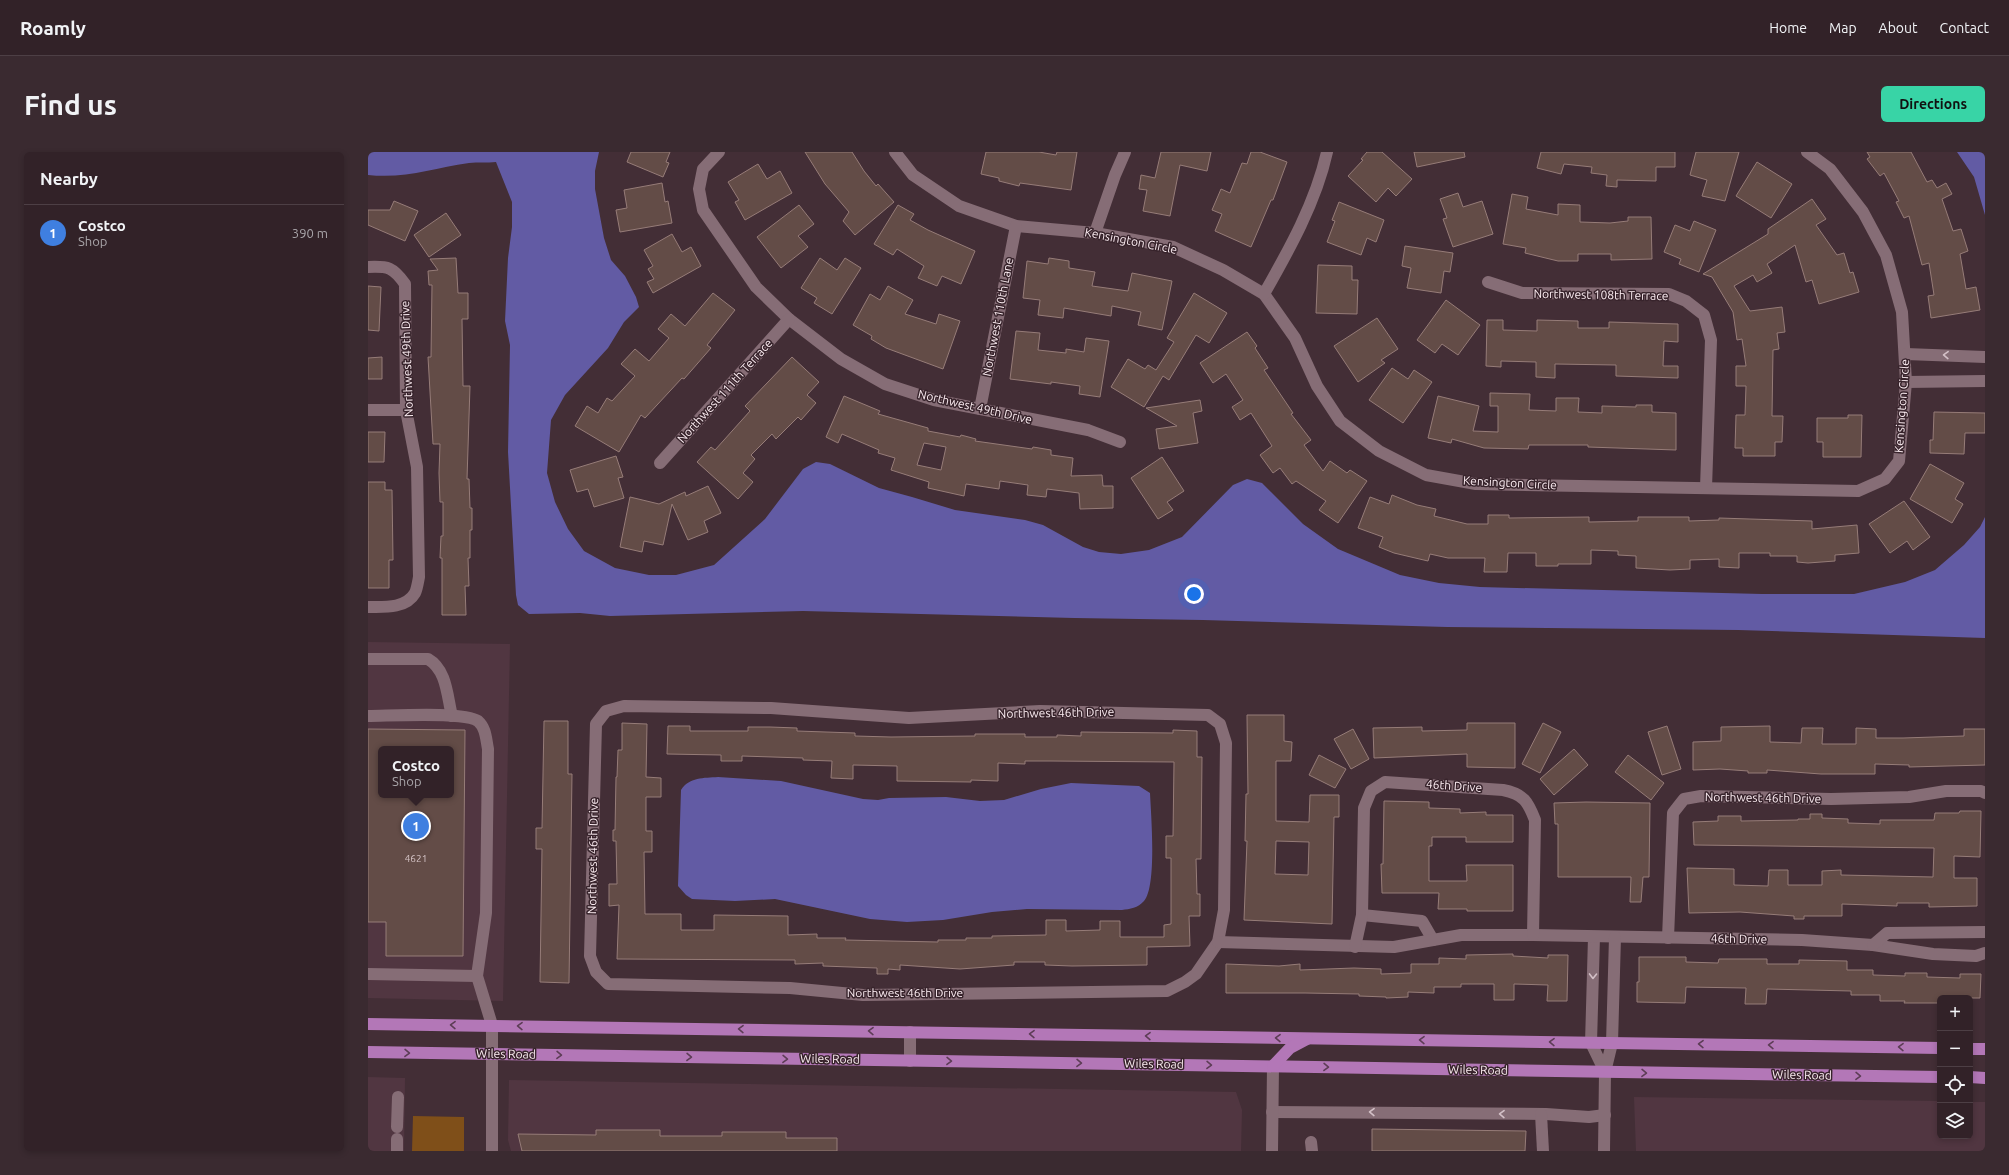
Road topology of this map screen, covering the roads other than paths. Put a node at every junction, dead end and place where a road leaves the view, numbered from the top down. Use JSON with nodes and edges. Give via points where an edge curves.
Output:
{"nodes":[{"id":1,"x":719,"y":152,"type":"edge"},
{"id":2,"x":895,"y":152,"type":"edge"},
{"id":3,"x":1125,"y":152,"type":"edge"},
{"id":4,"x":1327,"y":152,"type":"edge"},
{"id":5,"x":1807,"y":152,"type":"edge"},
{"id":6,"x":1016,"y":226,"type":"junction"},
{"id":7,"x":1095,"y":233,"type":"junction"},
{"id":8,"x":368,"y":267,"type":"edge"},
{"id":9,"x":1488,"y":282,"type":"dead end"},
{"id":10,"x":1264,"y":294,"type":"junction"},
{"id":11,"x":789,"y":319,"type":"junction"},
{"id":12,"x":1906,"y":354,"type":"junction"},
{"id":13,"x":1985,"y":357,"type":"edge"},
{"id":14,"x":1985,"y":381,"type":"edge"},
{"id":15,"x":1906,"y":382,"type":"junction"},
{"id":16,"x":980,"y":409,"type":"junction"},
{"id":17,"x":368,"y":410,"type":"edge"},
{"id":18,"x":406,"y":410,"type":"junction"},
{"id":19,"x":1120,"y":442,"type":"dead end"},
{"id":20,"x":660,"y":463,"type":"dead end"},
{"id":21,"x":1706,"y":488,"type":"junction"},
{"id":22,"x":368,"y":607,"type":"edge"},
{"id":23,"x":368,"y":659,"type":"edge"},
{"id":24,"x":368,"y":716,"type":"edge"},
{"id":25,"x":452,"y":716,"type":"junction"},
{"id":26,"x":1985,"y":793,"type":"edge"},
{"id":27,"x":1362,"y":916,"type":"junction"},
{"id":28,"x":1985,"y":932,"type":"edge"},
{"id":29,"x":1533,"y":935,"type":"junction"},
{"id":30,"x":1594,"y":936,"type":"junction"},
{"id":31,"x":1615,"y":937,"type":"junction"},
{"id":32,"x":1668,"y":938,"type":"junction"},
{"id":33,"x":1433,"y":940,"type":"junction"},
{"id":34,"x":1218,"y":942,"type":"junction"},
{"id":35,"x":1873,"y":946,"type":"junction"},
{"id":36,"x":1355,"y":947,"type":"junction"},
{"id":37,"x":1985,"y":952,"type":"edge"},
{"id":38,"x":368,"y":974,"type":"edge"},
{"id":39,"x":477,"y":976,"type":"junction"},
{"id":40,"x":368,"y":1024,"type":"edge"},
{"id":41,"x":492,"y":1026,"type":"junction"},
{"id":42,"x":910,"y":1032,"type":"junction"},
{"id":43,"x":1308,"y":1038,"type":"junction"},
{"id":44,"x":1591,"y":1043,"type":"junction"},
{"id":45,"x":1612,"y":1043,"type":"junction"},
{"id":46,"x":1937,"y":1048,"type":"edge"},
{"id":47,"x":1973,"y":1048,"type":"edge"},
{"id":48,"x":1985,"y":1049,"type":"edge"},
{"id":49,"x":368,"y":1052,"type":"edge"},
{"id":50,"x":492,"y":1054,"type":"junction"},
{"id":51,"x":910,"y":1061,"type":"junction"},
{"id":52,"x":1273,"y":1066,"type":"junction"},
{"id":53,"x":1605,"y":1072,"type":"junction"},
{"id":54,"x":1937,"y":1077,"type":"edge"},
{"id":55,"x":1973,"y":1078,"type":"edge"},
{"id":56,"x":1985,"y":1078,"type":"edge"},
{"id":57,"x":398,"y":1097,"type":"dead end"},
{"id":58,"x":1272,"y":1112,"type":"junction"},
{"id":59,"x":1541,"y":1114,"type":"junction"},
{"id":60,"x":1605,"y":1115,"type":"junction"},
{"id":61,"x":397,"y":1139,"type":"edge"},
{"id":62,"x":492,"y":1151,"type":"edge"},
{"id":63,"x":1272,"y":1151,"type":"edge"},
{"id":64,"x":1543,"y":1151,"type":"edge"},
{"id":65,"x":1604,"y":1151,"type":"edge"}],
"edges":[{"from":1,"to":11,"type":"street","name":"Northwest 49th Drive","via":[[703,169],[699,189],[703,210],[756,287]]},
{"from":2,"to":6,"type":"street","name":"Kensington Circle","via":[[913,174],[959,206]]},
{"from":3,"to":7,"type":"street"},
{"from":4,"to":10,"type":"street","via":[[1316,189]]},
{"from":5,"to":12,"type":"street","name":"Kensington Circle","via":[[1830,169],[1863,212],[1886,256],[1902,312]]},
{"from":6,"to":7,"type":"street","name":"Kensington Circle"},
{"from":6,"to":16,"type":"street","name":"Northwest 110th Lane"},
{"from":7,"to":10,"type":"street","name":"Kensington Circle","via":[[1173,247],[1223,270]]},
{"from":8,"to":18,"type":"street","name":"Northwest 49th Drive","via":[[383,266],[396,271],[404,284]]},
{"from":9,"to":21,"type":"street","name":"Northwest 108th Terrace","via":[[1522,292],[1669,294],[1686,301],[1704,315],[1711,340]]},
{"from":10,"to":21,"type":"street","name":"Kensington Circle","via":[[1295,338],[1317,386],[1340,421],[1379,451],[1426,476],[1476,484]]},
{"from":11,"to":16,"type":"street","name":"Northwest 49th Drive","via":[[841,359],[885,384],[934,400]]},
{"from":11,"to":20,"type":"street","name":"Northwest 111th Terrace"},
{"from":13,"to":12,"type":"street","one_way":true},
{"from":12,"to":15,"type":"street","name":"Kensington Circle"},
{"from":14,"to":15,"type":"street"},
{"from":15,"to":21,"type":"street","name":"Kensington Circle","via":[[1899,461],[1884,479],[1858,491]]},
{"from":16,"to":19,"type":"street","name":"Northwest 49th Drive","via":[[1088,430]]},
{"from":17,"to":18,"type":"street"},
{"from":18,"to":22,"type":"street","name":"Northwest 49th Drive","via":[[417,467],[419,578],[415,594],[403,604]]},
{"from":23,"to":25,"type":"street","via":[[428,659],[436,664],[442,672]]},
{"from":24,"to":25,"type":"street"},
{"from":25,"to":39,"type":"street","via":[[463,716],[479,722],[485,731],[488,749],[486,913]]},
{"from":26,"to":32,"type":"street","name":"Northwest 46th Drive","via":[[1946,791],[1909,798],[1701,796],[1684,799],[1673,814]]},
{"from":27,"to":29,"type":"street","name":"46th Drive","via":[[1364,808],[1371,791],[1385,782],[1503,790],[1516,792],[1528,803],[1535,820]]},
{"from":27,"to":33,"type":"street","via":[[1422,921]]},
{"from":27,"to":36,"type":"street","name":"46th Drive"},
{"from":28,"to":35,"type":"street","via":[[1887,933]]},
{"from":29,"to":30,"type":"street","name":"46th Drive"},
{"from":29,"to":33,"type":"street","name":"46th Drive","via":[[1461,935]]},
{"from":30,"to":31,"type":"street","name":"46th Drive"},
{"from":30,"to":44,"type":"street","one_way":true},
{"from":31,"to":32,"type":"street","name":"46th Drive"},
{"from":31,"to":45,"type":"street"},
{"from":32,"to":35,"type":"street","name":"46th Drive","via":[[1802,940]]},
{"from":33,"to":36,"type":"street","name":"46th Drive","via":[[1394,947]]},
{"from":34,"to":34,"type":"street","name":"Northwest 46th Drive","via":[[1224,910],[1226,743],[1220,724],[1208,715],[1040,711],[909,718],[771,708],[624,706],[606,711],[596,724],[590,956],[596,972],[608,984],[790,988],[863,995],[1167,991],[1196,974]]},
{"from":34,"to":36,"type":"street","name":"46th Drive"},
{"from":35,"to":37,"type":"street","name":"46th Drive","via":[[1933,954],[1976,956]]},
{"from":38,"to":39,"type":"street"},
{"from":39,"to":41,"type":"street"},
{"from":41,"to":40,"type":"main road","one_way":true},
{"from":42,"to":41,"type":"main road","one_way":true},
{"from":41,"to":50,"type":"street"},
{"from":43,"to":42,"type":"main road","one_way":true},
{"from":42,"to":51,"type":"street"},
{"from":44,"to":43,"type":"main road","one_way":true},
{"from":43,"to":52,"type":"main road","via":[[1290,1048]]},
{"from":44,"to":45,"type":"main road"},
{"from":44,"to":53,"type":"street"},
{"from":46,"to":45,"type":"main road","one_way":true},
{"from":45,"to":53,"type":"street"},
{"from":47,"to":48,"type":"main road"},
{"from":49,"to":50,"type":"main road","name":"Wiles Road","one_way":true},
{"from":50,"to":51,"type":"main road","name":"Wiles Road","one_way":true},
{"from":50,"to":62,"type":"street"},
{"from":51,"to":52,"type":"main road","name":"Wiles Road","one_way":true},
{"from":52,"to":53,"type":"main road","name":"Wiles Road","one_way":true},
{"from":52,"to":58,"type":"street"},
{"from":53,"to":54,"type":"main road","name":"Wiles Road","one_way":true},
{"from":53,"to":60,"type":"street"},
{"from":55,"to":56,"type":"main road"},
{"from":57,"to":61,"type":"street"},
{"from":59,"to":58,"type":"street","one_way":true},
{"from":58,"to":63,"type":"street"},
{"from":59,"to":60,"type":"street","via":[[1589,1117]]},
{"from":59,"to":64,"type":"street"},
{"from":60,"to":65,"type":"street"}]}
